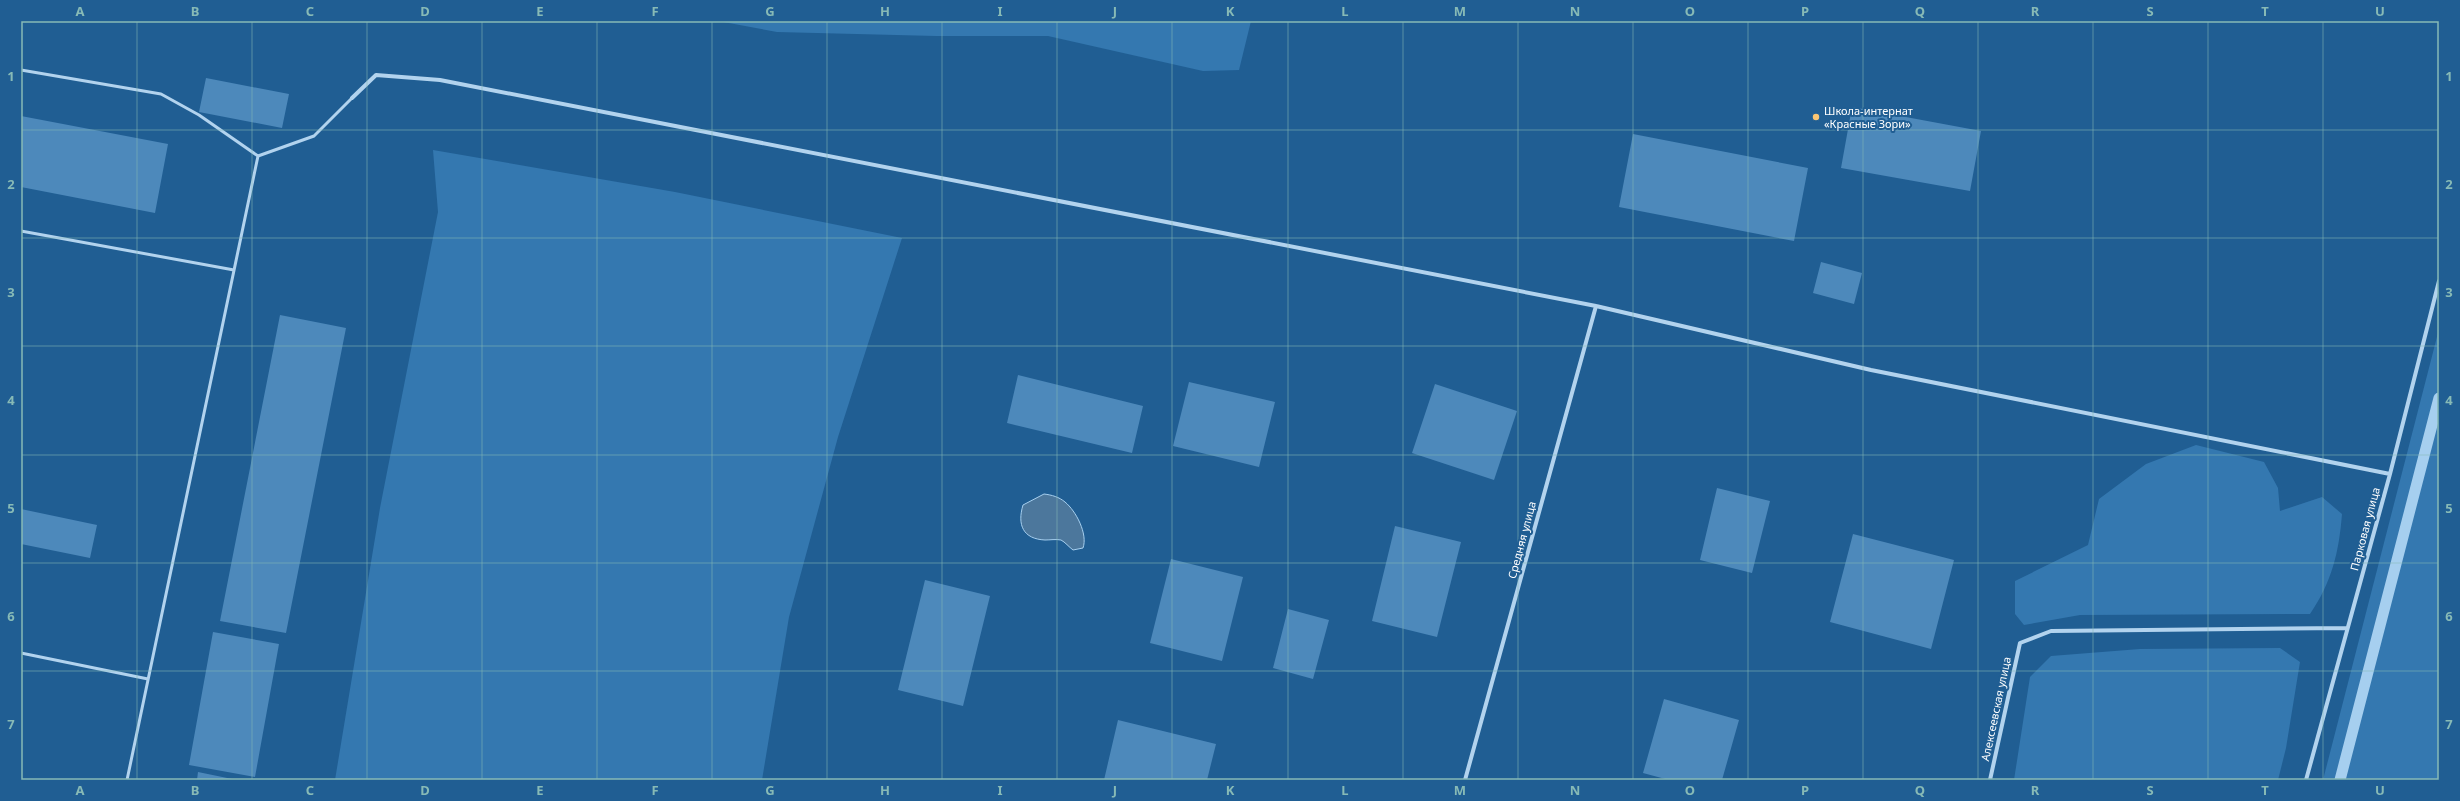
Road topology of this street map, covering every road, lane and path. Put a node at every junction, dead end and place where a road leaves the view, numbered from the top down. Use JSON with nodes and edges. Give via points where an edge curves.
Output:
{"nodes":[{"id":1,"x":21,"y":70,"type":"edge"},
{"id":2,"x":352,"y":98,"type":"joint"},
{"id":3,"x":258,"y":156,"type":"junction"},
{"id":4,"x":21,"y":230,"type":"edge"},
{"id":5,"x":234,"y":270,"type":"junction"},
{"id":6,"x":2439,"y":281,"type":"edge"},
{"id":7,"x":1596,"y":306,"type":"junction"},
{"id":8,"x":2390,"y":474,"type":"junction"},
{"id":9,"x":2347,"y":628,"type":"junction"},
{"id":10,"x":21,"y":653,"type":"edge"},
{"id":11,"x":148,"y":679,"type":"junction"},
{"id":12,"x":127,"y":780,"type":"edge"},
{"id":13,"x":1465,"y":780,"type":"edge"},
{"id":14,"x":1990,"y":780,"type":"edge"},
{"id":15,"x":2306,"y":780,"type":"edge"}],
"edges":[{"from":1,"to":3,"type":"lane","via":[[161,94],[199,115]]},
{"from":2,"to":3,"type":"lane","via":[[314,136]]},
{"from":2,"to":7,"type":"street","via":[[376,75],[440,80]]},
{"from":3,"to":5,"type":"lane"},
{"from":4,"to":5,"type":"lane"},
{"from":5,"to":11,"type":"lane"},
{"from":6,"to":8,"type":"street","name":"Парковая улица"},
{"from":7,"to":8,"type":"street","via":[[1871,370]]},
{"from":7,"to":13,"type":"street","name":"Средняя улица"},
{"from":8,"to":9,"type":"street","name":"Парковая улица"},
{"from":9,"to":14,"type":"street","name":"Алексеевская улица","via":[[2051,630],[2020,643]]},
{"from":9,"to":15,"type":"street","name":"Парковая улица"},
{"from":10,"to":11,"type":"lane"},
{"from":11,"to":12,"type":"lane"}]}
